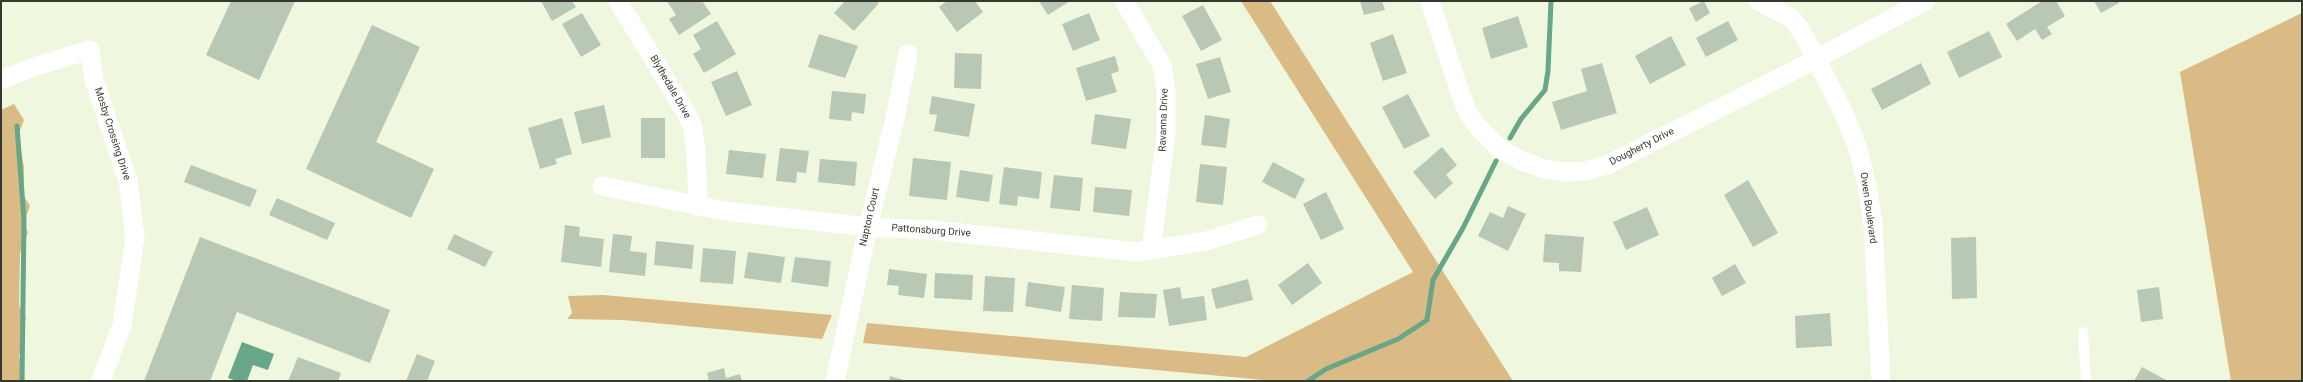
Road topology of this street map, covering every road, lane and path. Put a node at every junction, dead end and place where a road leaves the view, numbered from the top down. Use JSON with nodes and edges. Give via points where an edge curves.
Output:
{"nodes":[{"id":1,"x":618,"y":1,"type":"edge"},
{"id":2,"x":1124,"y":1,"type":"edge"},
{"id":3,"x":1430,"y":1,"type":"edge"},
{"id":4,"x":1758,"y":1,"type":"edge"},
{"id":5,"x":1925,"y":1,"type":"edge"},
{"id":6,"x":908,"y":54,"type":"dead end"},
{"id":7,"x":1816,"y":59,"type":"junction"},
{"id":8,"x":1,"y":80,"type":"edge"},
{"id":9,"x":602,"y":186,"type":"dead end"},
{"id":10,"x":698,"y":206,"type":"junction"},
{"id":11,"x":1258,"y":225,"type":"dead end"},
{"id":12,"x":868,"y":227,"type":"junction"},
{"id":13,"x":1151,"y":250,"type":"junction"},
{"id":14,"x":2083,"y":332,"type":"dead end"},
{"id":15,"x":100,"y":381,"type":"edge"},
{"id":16,"x":835,"y":381,"type":"edge"},
{"id":17,"x":1881,"y":381,"type":"edge"},
{"id":18,"x":2086,"y":381,"type":"edge"}],
"edges":[{"from":1,"to":10,"type":"street","name":"Blythedale Drive","via":[[688,116],[693,129],[696,152]]},
{"from":2,"to":13,"type":"street","name":"Ravanna Drive","via":[[1162,65],[1166,91],[1166,135]]},
{"from":3,"to":7,"type":"street","name":"Dougherty Drive","via":[[1459,90],[1468,113],[1477,126],[1500,149],[1522,161],[1564,172],[1586,171],[1606,165]]},
{"from":4,"to":7,"type":"street","name":"Owen Boulevard","via":[[1794,21]]},
{"from":5,"to":7,"type":"street","name":"Dougherty Drive"},
{"from":6,"to":12,"type":"street","name":"Napton Court"},
{"from":7,"to":17,"type":"street","name":"Owen Boulevard","via":[[1842,109],[1857,146],[1867,185],[1873,224]]},
{"from":8,"to":15,"type":"street","name":"Mosby Crossing Drive","via":[[36,66],[90,50],[94,80],[128,180],[135,237],[122,325]]},
{"from":9,"to":10,"type":"street","name":"Pattonsburg Drive"},
{"from":10,"to":12,"type":"street","name":"Pattonsburg Drive"},
{"from":11,"to":13,"type":"street","name":"Pattonsburg Drive","via":[[1206,241]]},
{"from":12,"to":13,"type":"street","name":"Pattonsburg Drive","via":[[932,230],[1137,252]]},
{"from":12,"to":16,"type":"street","name":"Napton Court"},
{"from":14,"to":18,"type":"lane"}]}
